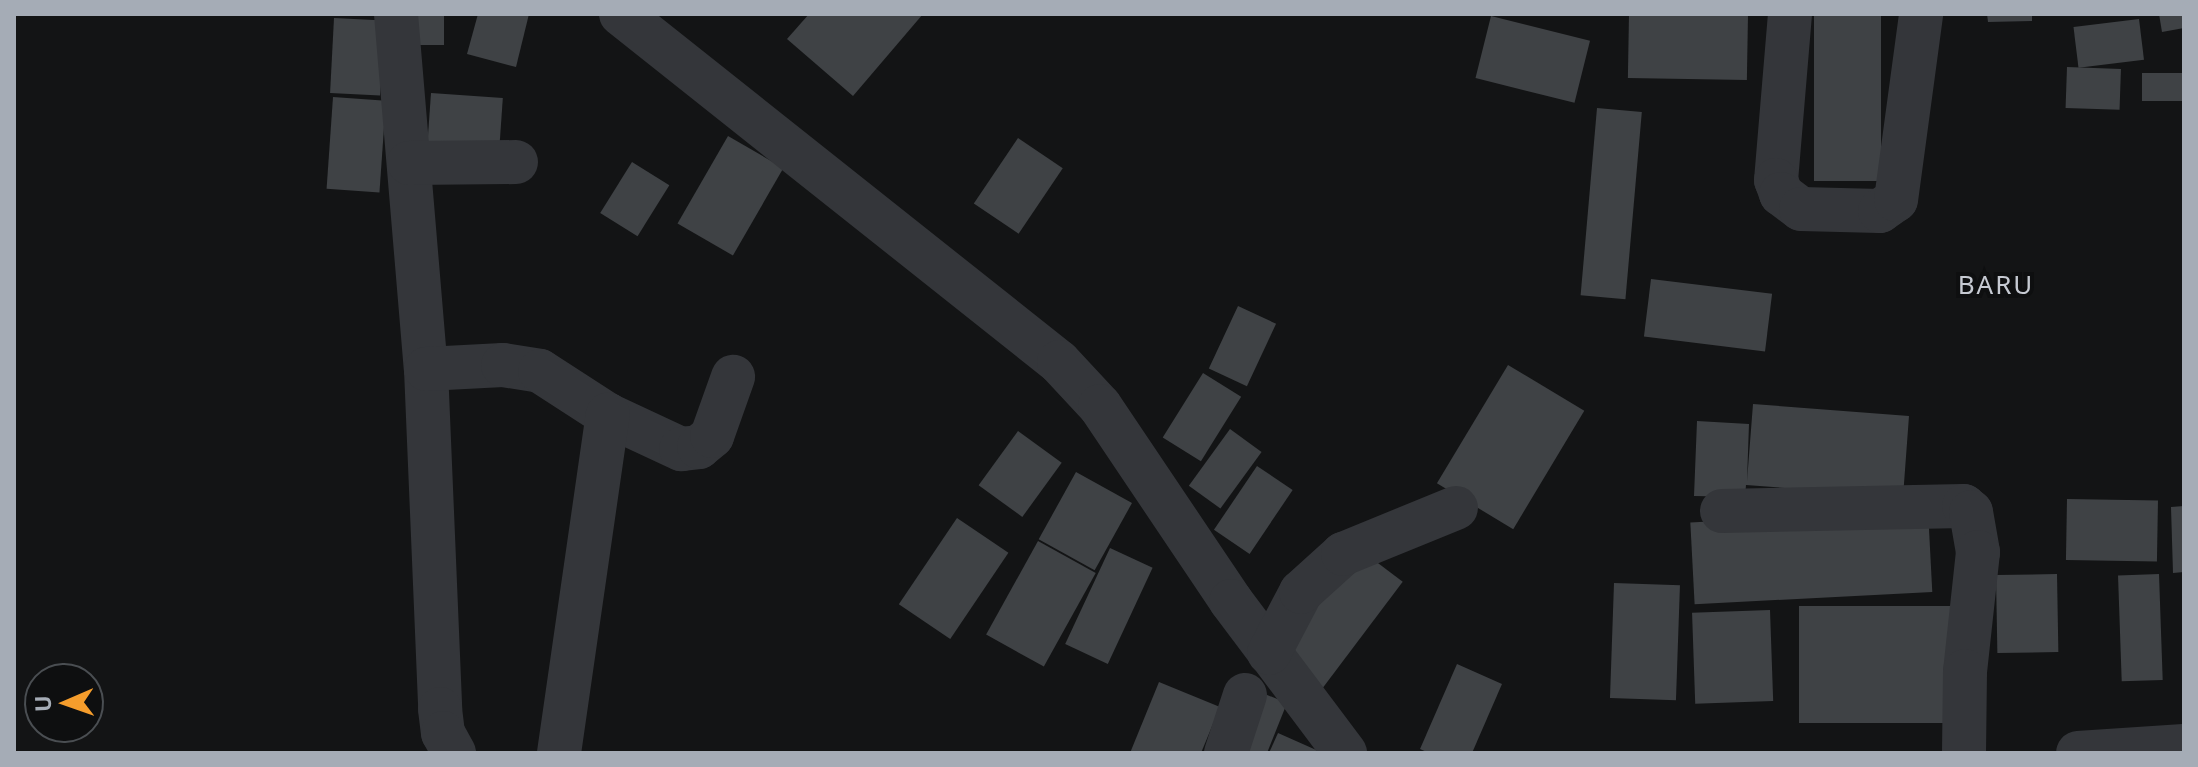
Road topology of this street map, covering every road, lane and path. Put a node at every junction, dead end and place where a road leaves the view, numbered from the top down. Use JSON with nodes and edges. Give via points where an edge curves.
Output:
{"nodes":[{"id":1,"x":396,"y":14,"type":"edge"},
{"id":2,"x":621,"y":14,"type":"edge"},
{"id":3,"x":1790,"y":14,"type":"edge"},
{"id":4,"x":1921,"y":14,"type":"edge"},
{"id":5,"x":516,"y":162,"type":"dead end"},
{"id":6,"x":409,"y":163,"type":"junction"},
{"id":7,"x":426,"y":369,"type":"junction"},
{"id":8,"x":733,"y":377,"type":"dead end"},
{"id":9,"x":608,"y":415,"type":"junction"},
{"id":10,"x":1456,"y":508,"type":"dead end"},
{"id":11,"x":1722,"y":511,"type":"dead end"},
{"id":12,"x":1269,"y":653,"type":"junction"},
{"id":13,"x":1245,"y":695,"type":"dead end"},
{"id":14,"x":2184,"y":746,"type":"edge"},
{"id":15,"x":454,"y":753,"type":"edge"},
{"id":16,"x":559,"y":753,"type":"edge"},
{"id":17,"x":1226,"y":753,"type":"edge"},
{"id":18,"x":1345,"y":753,"type":"edge"},
{"id":19,"x":1964,"y":753,"type":"edge"},
{"id":20,"x":2078,"y":753,"type":"edge"}],
"edges":[{"from":1,"to":6,"type":"street"},
{"from":2,"to":12,"type":"street","via":[[1059,362],[1100,406]]},
{"from":3,"to":4,"type":"street","via":[[1776,180],[1781,194],[1801,209],[1880,211],[1896,200]]},
{"from":5,"to":6,"type":"street"},
{"from":6,"to":7,"type":"street"},
{"from":7,"to":9,"type":"street","via":[[529,368]]},
{"from":7,"to":15,"type":"street","via":[[440,709],[443,733]]},
{"from":8,"to":9,"type":"street","via":[[712,436],[699,447],[681,449]]},
{"from":9,"to":16,"type":"street"},
{"from":10,"to":12,"type":"street","via":[[1343,554],[1301,592]]},
{"from":11,"to":19,"type":"street","via":[[1964,506],[1971,512],[1978,552],[1965,671]]},
{"from":12,"to":18,"type":"street"},
{"from":13,"to":17,"type":"street"},
{"from":14,"to":20,"type":"street"}]}
